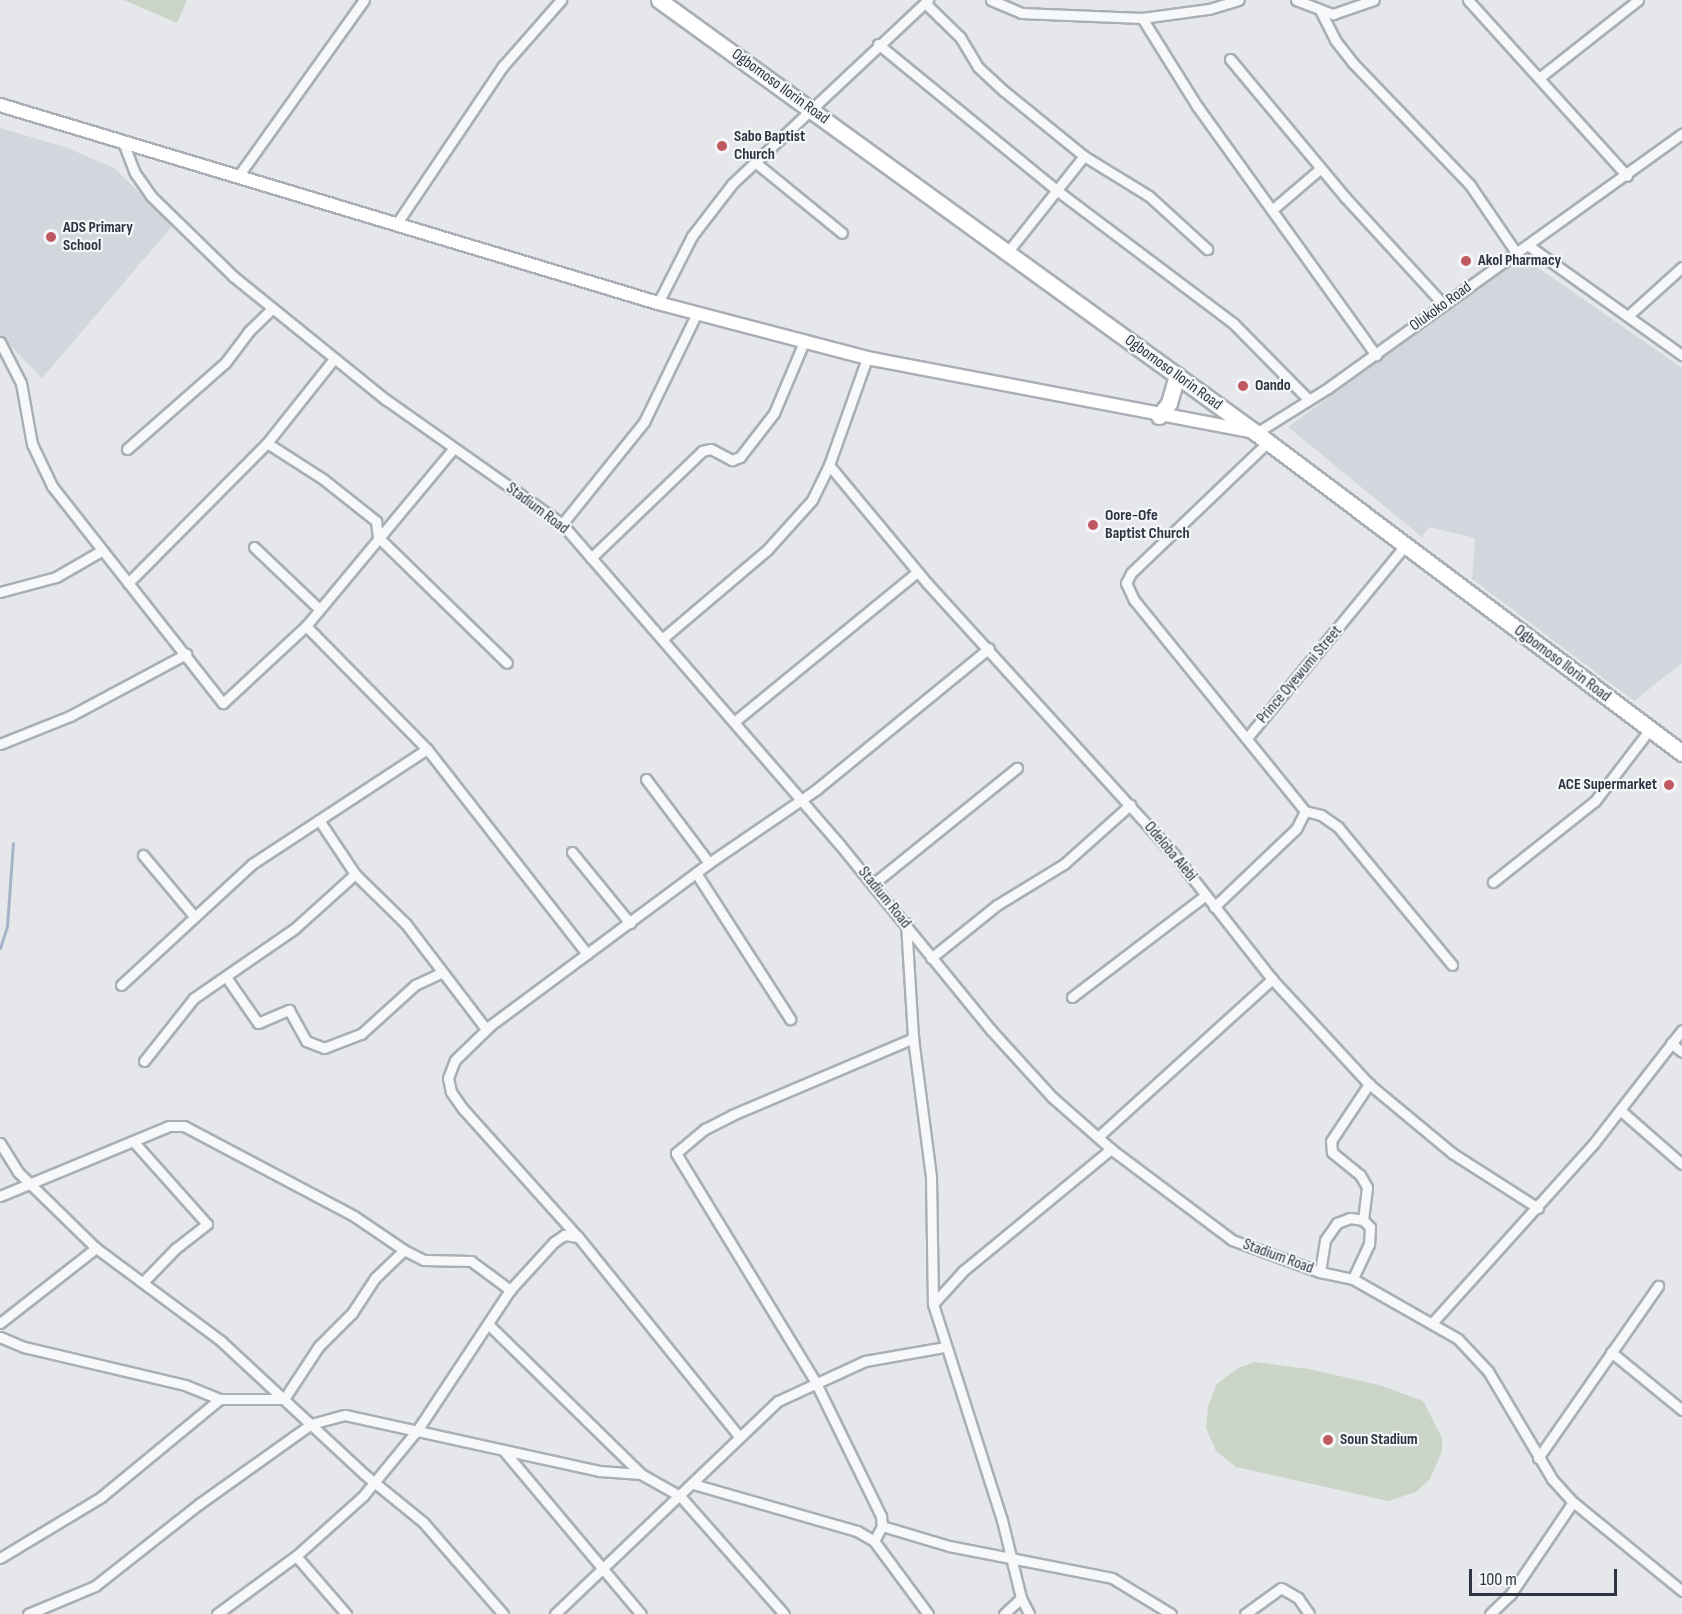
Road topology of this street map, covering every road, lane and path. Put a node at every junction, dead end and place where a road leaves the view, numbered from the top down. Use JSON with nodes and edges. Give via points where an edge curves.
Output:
{"nodes":[{"id":1,"x":364,"y":0,"type":"edge"},
{"id":2,"x":561,"y":0,"type":"edge"},
{"id":3,"x":659,"y":0,"type":"edge"},
{"id":4,"x":991,"y":0,"type":"edge"},
{"id":5,"x":1239,"y":0,"type":"edge"},
{"id":6,"x":1296,"y":0,"type":"edge"},
{"id":7,"x":1374,"y":0,"type":"edge"},
{"id":8,"x":1468,"y":0,"type":"edge"},
{"id":9,"x":1638,"y":0,"type":"edge"},
{"id":10,"x":926,"y":2,"type":"edge"},
{"id":11,"x":1321,"y":12,"type":"junction"},
{"id":12,"x":1142,"y":18,"type":"junction"},
{"id":13,"x":878,"y":44,"type":"junction"},
{"id":14,"x":1230,"y":59,"type":"dead end"},
{"id":15,"x":1539,"y":78,"type":"junction"},
{"id":16,"x":0,"y":105,"type":"edge"},
{"id":17,"x":814,"y":111,"type":"junction"},
{"id":18,"x":1682,"y":134,"type":"edge"},
{"id":19,"x":123,"y":142,"type":"junction"},
{"id":20,"x":1084,"y":156,"type":"junction"},
{"id":21,"x":755,"y":162,"type":"junction"},
{"id":22,"x":1321,"y":168,"type":"junction"},
{"id":23,"x":239,"y":175,"type":"junction"},
{"id":24,"x":1627,"y":176,"type":"junction"},
{"id":25,"x":1055,"y":189,"type":"junction"},
{"id":26,"x":1273,"y":209,"type":"junction"},
{"id":27,"x":397,"y":222,"type":"junction"},
{"id":28,"x":842,"y":233,"type":"dead end"},
{"id":29,"x":1529,"y":246,"type":"junction"},
{"id":30,"x":1207,"y":249,"type":"dead end"},
{"id":31,"x":1006,"y":254,"type":"junction"},
{"id":32,"x":1517,"y":254,"type":"junction"},
{"id":33,"x":1682,"y":267,"type":"edge"},
{"id":34,"x":658,"y":303,"type":"junction"},
{"id":35,"x":1443,"y":304,"type":"junction"},
{"id":36,"x":272,"y":309,"type":"junction"},
{"id":37,"x":696,"y":314,"type":"junction"},
{"id":38,"x":1630,"y":314,"type":"junction"},
{"id":39,"x":0,"y":342,"type":"edge"},
{"id":40,"x":804,"y":342,"type":"junction"},
{"id":41,"x":1376,"y":355,"type":"junction"},
{"id":42,"x":1682,"y":355,"type":"edge"},
{"id":43,"x":867,"y":358,"type":"junction"},
{"id":44,"x":333,"y":360,"type":"junction"},
{"id":45,"x":1177,"y":375,"type":"junction"},
{"id":46,"x":1307,"y":398,"type":"junction"},
{"id":47,"x":1159,"y":416,"type":"junction"},
{"id":48,"x":1256,"y":433,"type":"junction"},
{"id":49,"x":267,"y":443,"type":"junction"},
{"id":50,"x":1268,"y":443,"type":"junction"},
{"id":51,"x":127,"y":449,"type":"dead end"},
{"id":52,"x":453,"y":449,"type":"junction"},
{"id":53,"x":830,"y":465,"type":"junction"},
{"id":54,"x":562,"y":524,"type":"junction"},
{"id":55,"x":378,"y":537,"type":"junction"},
{"id":56,"x":1404,"y":547,"type":"junction"},
{"id":57,"x":254,"y":548,"type":"dead end"},
{"id":58,"x":101,"y":551,"type":"junction"},
{"id":59,"x":591,"y":558,"type":"junction"},
{"id":60,"x":917,"y":572,"type":"junction"},
{"id":61,"x":128,"y":583,"type":"junction"},
{"id":62,"x":0,"y":592,"type":"edge"},
{"id":63,"x":319,"y":609,"type":"junction"},
{"id":64,"x":306,"y":626,"type":"junction"},
{"id":65,"x":662,"y":639,"type":"junction"},
{"id":66,"x":988,"y":648,"type":"junction"},
{"id":67,"x":186,"y":654,"type":"junction"},
{"id":68,"x":507,"y":663,"type":"dead end"},
{"id":69,"x":734,"y":722,"type":"junction"},
{"id":70,"x":1650,"y":729,"type":"junction"},
{"id":71,"x":1247,"y":738,"type":"junction"},
{"id":72,"x":0,"y":744,"type":"edge"},
{"id":73,"x":427,"y":749,"type":"junction"},
{"id":74,"x":1682,"y":753,"type":"edge"},
{"id":75,"x":1017,"y":768,"type":"dead end"},
{"id":76,"x":646,"y":779,"type":"dead end"},
{"id":77,"x":800,"y":798,"type":"junction"},
{"id":78,"x":1130,"y":805,"type":"junction"},
{"id":79,"x":1305,"y":811,"type":"junction"},
{"id":80,"x":319,"y":819,"type":"junction"},
{"id":81,"x":572,"y":852,"type":"dead end"},
{"id":82,"x":143,"y":855,"type":"dead end"},
{"id":83,"x":709,"y":863,"type":"junction"},
{"id":84,"x":696,"y":873,"type":"junction"},
{"id":85,"x":355,"y":874,"type":"junction"},
{"id":86,"x":1493,"y":882,"type":"dead end"},
{"id":87,"x":873,"y":884,"type":"junction"},
{"id":88,"x":1206,"y":895,"type":"junction"},
{"id":89,"x":1215,"y":907,"type":"junction"},
{"id":90,"x":194,"y":916,"type":"junction"},
{"id":91,"x":630,"y":923,"type":"junction"},
{"id":92,"x":906,"y":923,"type":"junction"},
{"id":93,"x":587,"y":954,"type":"junction"},
{"id":94,"x":931,"y":958,"type":"junction"},
{"id":95,"x":1452,"y":965,"type":"dead end"},
{"id":96,"x":441,"y":973,"type":"junction"},
{"id":97,"x":226,"y":977,"type":"junction"},
{"id":98,"x":1272,"y":979,"type":"junction"},
{"id":99,"x":122,"y":985,"type":"dead end"},
{"id":100,"x":1072,"y":997,"type":"dead end"},
{"id":101,"x":790,"y":1019,"type":"dead end"},
{"id":102,"x":486,"y":1029,"type":"junction"},
{"id":103,"x":1682,"y":1030,"type":"edge"},
{"id":104,"x":913,"y":1038,"type":"junction"},
{"id":105,"x":1671,"y":1043,"type":"junction"},
{"id":106,"x":1682,"y":1052,"type":"edge"},
{"id":107,"x":144,"y":1061,"type":"dead end"},
{"id":108,"x":1369,"y":1084,"type":"junction"},
{"id":109,"x":1620,"y":1110,"type":"junction"},
{"id":110,"x":1099,"y":1136,"type":"junction"},
{"id":111,"x":133,"y":1141,"type":"junction"},
{"id":112,"x":0,"y":1143,"type":"edge"},
{"id":113,"x":1111,"y":1149,"type":"junction"},
{"id":114,"x":1682,"y":1164,"type":"edge"},
{"id":115,"x":30,"y":1184,"type":"junction"},
{"id":116,"x":0,"y":1196,"type":"edge"},
{"id":117,"x":1538,"y":1208,"type":"junction"},
{"id":118,"x":1363,"y":1220,"type":"junction"},
{"id":119,"x":578,"y":1237,"type":"junction"},
{"id":120,"x":96,"y":1248,"type":"junction"},
{"id":121,"x":404,"y":1251,"type":"junction"},
{"id":122,"x":1320,"y":1272,"type":"junction"},
{"id":123,"x":1353,"y":1279,"type":"junction"},
{"id":124,"x":143,"y":1282,"type":"junction"},
{"id":125,"x":1658,"y":1286,"type":"dead end"},
{"id":126,"x":510,"y":1290,"type":"junction"},
{"id":127,"x":933,"y":1304,"type":"junction"},
{"id":128,"x":0,"y":1323,"type":"edge"},
{"id":129,"x":1432,"y":1323,"type":"junction"},
{"id":130,"x":488,"y":1324,"type":"junction"},
{"id":131,"x":0,"y":1337,"type":"edge"},
{"id":132,"x":944,"y":1347,"type":"junction"},
{"id":133,"x":1611,"y":1352,"type":"junction"},
{"id":134,"x":815,"y":1381,"type":"junction"},
{"id":135,"x":220,"y":1399,"type":"junction"},
{"id":136,"x":284,"y":1399,"type":"junction"},
{"id":137,"x":1682,"y":1410,"type":"edge"},
{"id":138,"x":311,"y":1424,"type":"junction"},
{"id":139,"x":418,"y":1429,"type":"junction"},
{"id":140,"x":738,"y":1434,"type":"junction"},
{"id":141,"x":504,"y":1451,"type":"junction"},
{"id":142,"x":1538,"y":1458,"type":"junction"},
{"id":143,"x":641,"y":1474,"type":"junction"},
{"id":144,"x":376,"y":1481,"type":"junction"},
{"id":145,"x":693,"y":1484,"type":"junction"},
{"id":146,"x":680,"y":1496,"type":"junction"},
{"id":147,"x":1573,"y":1502,"type":"junction"},
{"id":148,"x":882,"y":1526,"type":"junction"},
{"id":149,"x":873,"y":1541,"type":"junction"},
{"id":150,"x":1010,"y":1555,"type":"junction"},
{"id":151,"x":296,"y":1556,"type":"junction"},
{"id":152,"x":0,"y":1558,"type":"edge"},
{"id":153,"x":603,"y":1566,"type":"junction"},
{"id":154,"x":1682,"y":1591,"type":"edge"},
{"id":155,"x":1021,"y":1598,"type":"junction"},
{"id":156,"x":28,"y":1614,"type":"edge"},
{"id":157,"x":217,"y":1614,"type":"edge"},
{"id":158,"x":346,"y":1614,"type":"edge"},
{"id":159,"x":503,"y":1614,"type":"edge"},
{"id":160,"x":555,"y":1614,"type":"edge"},
{"id":161,"x":641,"y":1614,"type":"edge"},
{"id":162,"x":784,"y":1614,"type":"edge"},
{"id":163,"x":928,"y":1614,"type":"edge"},
{"id":164,"x":1004,"y":1614,"type":"edge"},
{"id":165,"x":1029,"y":1614,"type":"edge"},
{"id":166,"x":1171,"y":1614,"type":"edge"},
{"id":167,"x":1245,"y":1614,"type":"edge"},
{"id":168,"x":1309,"y":1614,"type":"edge"},
{"id":169,"x":1490,"y":1614,"type":"edge"}],
"edges":[{"from":1,"to":23,"type":"street"},
{"from":2,"to":27,"type":"street","via":[[503,66]]},
{"from":3,"to":17,"type":"highway","name":"Ogbomoso Ilorin Road"},
{"from":4,"to":12,"type":"street","via":[[1021,13]]},
{"from":5,"to":12,"type":"street","via":[[1209,9]]},
{"from":6,"to":11,"type":"street"},
{"from":7,"to":11,"type":"street","via":[[1333,14]]},
{"from":8,"to":15,"type":"street"},
{"from":9,"to":15,"type":"street"},
{"from":10,"to":13,"type":"street"},
{"from":10,"to":20,"type":"street","via":[[967,45],[978,67]]},
{"from":11,"to":32,"type":"street","via":[[1335,40],[1353,63],[1470,185]]},
{"from":12,"to":26,"type":"street","via":[[1197,106]]},
{"from":13,"to":17,"type":"street"},
{"from":13,"to":25,"type":"street"},
{"from":14,"to":22,"type":"street"},
{"from":15,"to":24,"type":"street"},
{"from":16,"to":19,"type":"main road"},
{"from":17,"to":21,"type":"street","via":[[801,117]]},
{"from":17,"to":31,"type":"highway","name":"Ogbomoso Ilorin Road"},
{"from":18,"to":24,"type":"street","name":"Olukoko Road"},
{"from":19,"to":23,"type":"main road"},
{"from":19,"to":36,"type":"street","name":"Stadium Road","via":[[135,173],[151,196]]},
{"from":20,"to":25,"type":"street"},
{"from":20,"to":30,"type":"street","via":[[1149,196]]},
{"from":21,"to":28,"type":"street"},
{"from":21,"to":34,"type":"street","via":[[692,236]]},
{"from":22,"to":26,"type":"street"},
{"from":22,"to":35,"type":"street"},
{"from":23,"to":27,"type":"main road"},
{"from":24,"to":29,"type":"street","name":"Olukoko Road"},
{"from":25,"to":31,"type":"street"},
{"from":25,"to":46,"type":"street","via":[[1233,322]]},
{"from":26,"to":41,"type":"street"},
{"from":27,"to":34,"type":"main road"},
{"from":29,"to":32,"type":"street","name":"Olukoko Road"},
{"from":29,"to":38,"type":"street"},
{"from":31,"to":45,"type":"highway","name":"Ogbomoso Ilorin Road"},
{"from":32,"to":35,"type":"street","name":"Olukoko Road"},
{"from":33,"to":38,"type":"street"},
{"from":34,"to":37,"type":"main road"},
{"from":35,"to":41,"type":"street","name":"Olukoko Road"},
{"from":36,"to":44,"type":"street","name":"Stadium Road"},
{"from":36,"to":51,"type":"street","via":[[248,332],[225,363]]},
{"from":37,"to":40,"type":"main road"},
{"from":37,"to":54,"type":"street","via":[[644,422]]},
{"from":38,"to":42,"type":"street"},
{"from":39,"to":58,"type":"street","via":[[21,383],[39,463]]},
{"from":40,"to":43,"type":"main road"},
{"from":40,"to":59,"type":"street","via":[[774,413],[740,457],[732,460],[711,449],[702,451]]},
{"from":41,"to":46,"type":"street","name":"Olukoko Road"},
{"from":43,"to":47,"type":"main road"},
{"from":43,"to":53,"type":"street"},
{"from":44,"to":49,"type":"street"},
{"from":44,"to":52,"type":"street","name":"Stadium Road"},
{"from":45,"to":47,"type":"highway","via":[[1169,403]]},
{"from":45,"to":48,"type":"highway","name":"Ogbomoso Ilorin Road"},
{"from":46,"to":48,"type":"street","name":"Olukoko Road"},
{"from":47,"to":48,"type":"main road"},
{"from":48,"to":50,"type":"highway","name":"Ogbomoso Ilorin Road"},
{"from":49,"to":55,"type":"street","via":[[323,479],[376,521]]},
{"from":49,"to":61,"type":"street"},
{"from":50,"to":56,"type":"highway","name":"Ogbomoso Ilorin Road"},
{"from":50,"to":71,"type":"street","via":[[1131,573],[1126,583],[1134,600]]},
{"from":52,"to":54,"type":"street","name":"Stadium Road"},
{"from":52,"to":55,"type":"street"},
{"from":53,"to":60,"type":"street","name":"Odeloba Alebi"},
{"from":53,"to":65,"type":"street","via":[[812,500],[792,526]]},
{"from":54,"to":59,"type":"street","name":"Stadium Road"},
{"from":55,"to":63,"type":"street"},
{"from":55,"to":68,"type":"street"},
{"from":56,"to":70,"type":"highway","name":"Ogbomoso Ilorin Road"},
{"from":56,"to":71,"type":"street","name":"Prince Oyewumi Street"},
{"from":57,"to":63,"type":"street"},
{"from":58,"to":61,"type":"street"},
{"from":58,"to":62,"type":"street","via":[[56,577]]},
{"from":59,"to":65,"type":"street","name":"Stadium Road"},
{"from":60,"to":66,"type":"street","name":"Odeloba Alebi"},
{"from":60,"to":69,"type":"street"},
{"from":61,"to":67,"type":"street"},
{"from":63,"to":64,"type":"street"},
{"from":64,"to":67,"type":"street","via":[[226,702],[220,701]]},
{"from":64,"to":73,"type":"street"},
{"from":65,"to":69,"type":"street","name":"Stadium Road"},
{"from":66,"to":77,"type":"street"},
{"from":66,"to":78,"type":"street","name":"Odeloba Alebi"},
{"from":67,"to":72,"type":"street","via":[[70,716]]},
{"from":69,"to":77,"type":"street","name":"Stadium Road"},
{"from":70,"to":74,"type":"highway","name":"Ogbomoso Ilorin Road"},
{"from":70,"to":86,"type":"street","via":[[1595,801]]},
{"from":71,"to":79,"type":"street","name":"Prince Oyewumi Street"},
{"from":73,"to":80,"type":"street"},
{"from":73,"to":93,"type":"street"},
{"from":75,"to":87,"type":"street"},
{"from":76,"to":83,"type":"street"},
{"from":77,"to":83,"type":"street"},
{"from":77,"to":87,"type":"street","name":"Stadium Road"},
{"from":78,"to":88,"type":"street","name":"Odeloba Alebi"},
{"from":78,"to":94,"type":"street","via":[[1064,864],[997,905]]},
{"from":79,"to":89,"type":"street","via":[[1296,829]]},
{"from":79,"to":95,"type":"street","via":[[1321,815],[1338,827]]},
{"from":80,"to":85,"type":"street"},
{"from":80,"to":90,"type":"street","via":[[252,864]]},
{"from":81,"to":91,"type":"street"},
{"from":82,"to":90,"type":"street"},
{"from":83,"to":84,"type":"street"},
{"from":84,"to":91,"type":"street"},
{"from":84,"to":101,"type":"street"},
{"from":85,"to":96,"type":"street","via":[[406,924]]},
{"from":85,"to":97,"type":"street","via":[[294,929]]},
{"from":87,"to":92,"type":"street","name":"Stadium Road"},
{"from":88,"to":89,"type":"street","name":"Odeloba Alebi"},
{"from":88,"to":100,"type":"street"},
{"from":89,"to":98,"type":"street","name":"Odeloba Alebi"},
{"from":90,"to":99,"type":"street"},
{"from":91,"to":93,"type":"street"},
{"from":92,"to":94,"type":"street","name":"Stadium Road"},
{"from":92,"to":104,"type":"street"},
{"from":93,"to":102,"type":"street"},
{"from":94,"to":110,"type":"street","name":"Stadium Road","via":[[1030,1074]]},
{"from":96,"to":97,"type":"street","via":[[415,985],[361,1034],[324,1048],[306,1041],[289,1010],[258,1023]]},
{"from":96,"to":102,"type":"street"},
{"from":97,"to":107,"type":"street","via":[[184,1008]]},
{"from":98,"to":108,"type":"street","name":"Odeloba Alebi"},
{"from":98,"to":110,"type":"street"},
{"from":102,"to":119,"type":"street","via":[[455,1060],[447,1077],[451,1092]]},
{"from":103,"to":105,"type":"street"},
{"from":104,"to":127,"type":"street","via":[[931,1177]]},
{"from":104,"to":134,"type":"street","via":[[732,1115],[705,1129],[676,1152]]},
{"from":105,"to":106,"type":"street"},
{"from":105,"to":109,"type":"street"},
{"from":108,"to":117,"type":"street","name":"Odeloba Alebi","via":[[1452,1154]]},
{"from":108,"to":118,"type":"street","via":[[1331,1141],[1332,1152],[1360,1175],[1367,1187]]},
{"from":109,"to":114,"type":"street"},
{"from":109,"to":117,"type":"street"},
{"from":110,"to":113,"type":"street","name":"Stadium Road"},
{"from":111,"to":115,"type":"street"},
{"from":111,"to":121,"type":"street","via":[[169,1126],[184,1126],[333,1205]]},
{"from":111,"to":124,"type":"street","via":[[207,1224],[176,1248]]},
{"from":112,"to":115,"type":"street","via":[[10,1162]]},
{"from":113,"to":122,"type":"street","name":"Stadium Road","via":[[1232,1240]]},
{"from":113,"to":127,"type":"street","via":[[963,1271]]},
{"from":115,"to":116,"type":"street"},
{"from":115,"to":120,"type":"street"},
{"from":117,"to":129,"type":"street"},
{"from":118,"to":122,"type":"street","via":[[1350,1218],[1337,1223],[1325,1240]]},
{"from":118,"to":123,"type":"street","via":[[1370,1227],[1369,1244]]},
{"from":119,"to":126,"type":"street","via":[[564,1235],[554,1242]]},
{"from":119,"to":140,"type":"street"},
{"from":120,"to":124,"type":"street"},
{"from":120,"to":128,"type":"street"},
{"from":121,"to":126,"type":"street","via":[[424,1260],[471,1261]]},
{"from":121,"to":136,"type":"street","via":[[375,1278],[352,1313],[314,1352]]},
{"from":122,"to":123,"type":"street","name":"Stadium Road"},
{"from":123,"to":129,"type":"street","name":"Stadium Road"},
{"from":124,"to":136,"type":"street","via":[[221,1341]]},
{"from":125,"to":133,"type":"street"},
{"from":126,"to":130,"type":"street"},
{"from":127,"to":132,"type":"street"},
{"from":129,"to":142,"type":"street","name":"Stadium Road","via":[[1458,1339],[1488,1371]]},
{"from":130,"to":139,"type":"street"},
{"from":130,"to":143,"type":"street"},
{"from":131,"to":135,"type":"street","via":[[24,1347],[185,1385]]},
{"from":132,"to":134,"type":"street","via":[[865,1361]]},
{"from":132,"to":150,"type":"street"},
{"from":133,"to":137,"type":"street"},
{"from":133,"to":142,"type":"street"},
{"from":134,"to":140,"type":"street","via":[[778,1401]]},
{"from":134,"to":148,"type":"street","via":[[881,1516]]},
{"from":135,"to":136,"type":"street"},
{"from":135,"to":152,"type":"street","via":[[102,1497]]},
{"from":136,"to":138,"type":"street"},
{"from":138,"to":139,"type":"street","via":[[345,1415]]},
{"from":138,"to":144,"type":"street"},
{"from":138,"to":156,"type":"street","via":[[229,1486],[198,1504],[109,1577]]},
{"from":139,"to":141,"type":"street"},
{"from":139,"to":144,"type":"street"},
{"from":140,"to":145,"type":"street"},
{"from":141,"to":143,"type":"street","via":[[599,1471]]},
{"from":141,"to":153,"type":"street"},
{"from":142,"to":147,"type":"street","name":"Stadium Road"},
{"from":143,"to":146,"type":"street"},
{"from":144,"to":151,"type":"street"},
{"from":144,"to":159,"type":"street","via":[[423,1522]]},
{"from":145,"to":146,"type":"street"},
{"from":145,"to":149,"type":"street","via":[[857,1531]]},
{"from":146,"to":153,"type":"street"},
{"from":146,"to":162,"type":"street"},
{"from":147,"to":154,"type":"street","name":"Stadium Road"},
{"from":147,"to":169,"type":"street","via":[[1510,1594]]},
{"from":148,"to":149,"type":"street"},
{"from":148,"to":150,"type":"street","via":[[950,1546]]},
{"from":149,"to":163,"type":"street"},
{"from":150,"to":155,"type":"street"},
{"from":150,"to":166,"type":"street","via":[[1112,1578]]},
{"from":151,"to":157,"type":"street"},
{"from":151,"to":158,"type":"street"},
{"from":153,"to":160,"type":"street"},
{"from":153,"to":161,"type":"street"},
{"from":155,"to":164,"type":"street"},
{"from":155,"to":165,"type":"street"},
{"from":167,"to":168,"type":"street","via":[[1281,1588],[1298,1598]]}]}
